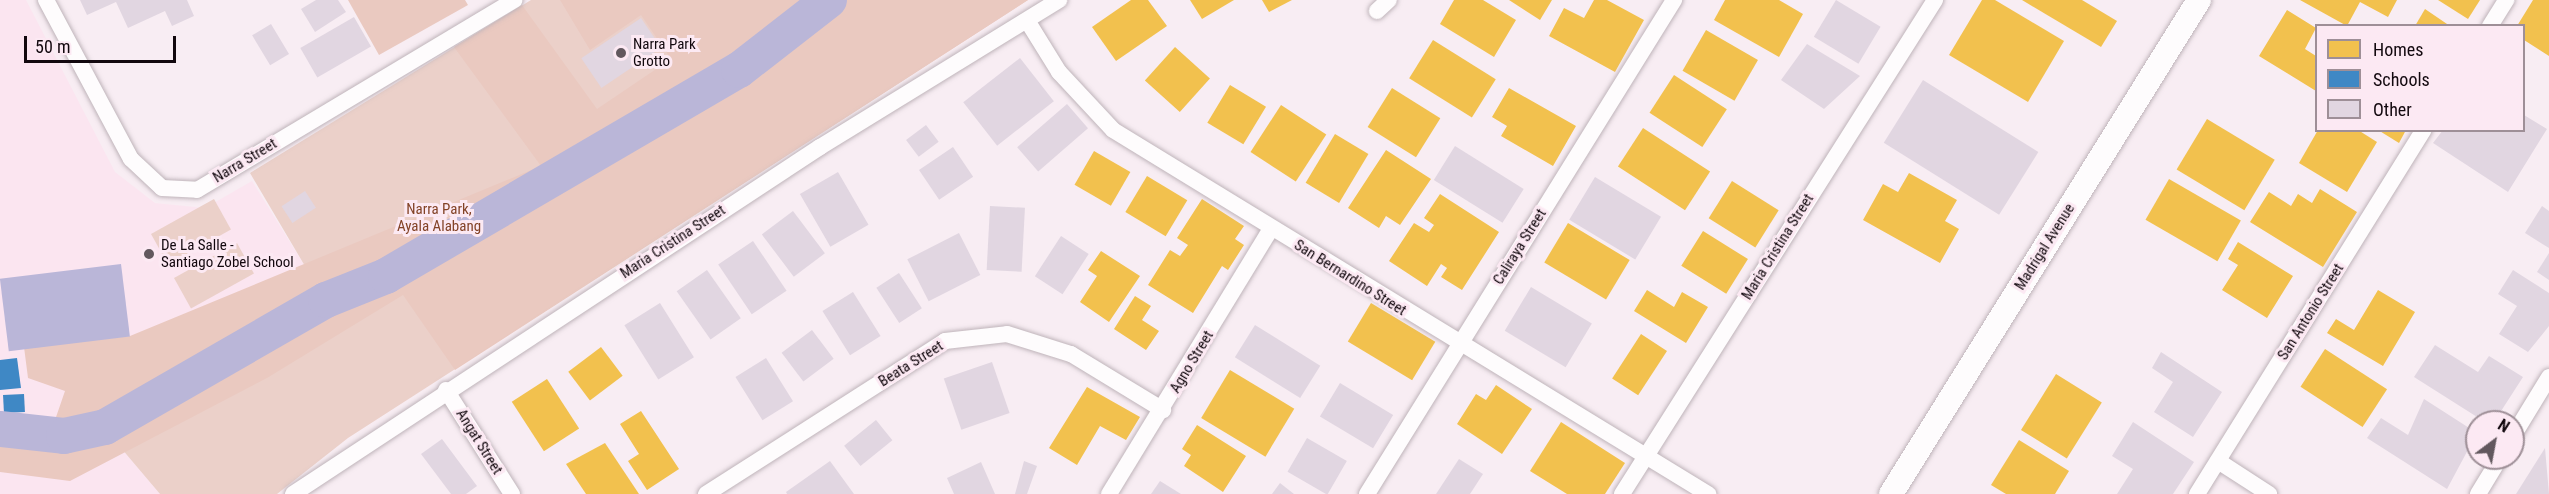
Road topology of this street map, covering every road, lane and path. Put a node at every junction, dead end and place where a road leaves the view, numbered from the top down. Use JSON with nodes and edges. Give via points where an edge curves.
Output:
{"nodes":[{"id":1,"x":46,"y":0,"type":"edge"},
{"id":2,"x":515,"y":0,"type":"edge"},
{"id":3,"x":1059,"y":0,"type":"edge"},
{"id":4,"x":1674,"y":0,"type":"edge"},
{"id":5,"x":1935,"y":0,"type":"edge"},
{"id":6,"x":2199,"y":0,"type":"edge"},
{"id":7,"x":2506,"y":0,"type":"edge"},
{"id":8,"x":1028,"y":22,"type":"junction"},
{"id":9,"x":2491,"y":24,"type":"edge"},
{"id":10,"x":2423,"y":132,"type":"edge"},
{"id":11,"x":1271,"y":229,"type":"junction"},
{"id":12,"x":1458,"y":345,"type":"junction"},
{"id":13,"x":2549,"y":377,"type":"edge"},
{"id":14,"x":446,"y":390,"type":"junction"},
{"id":15,"x":1163,"y":410,"type":"junction"},
{"id":16,"x":2525,"y":416,"type":"edge"},
{"id":17,"x":1646,"y":455,"type":"junction"},
{"id":18,"x":2218,"y":461,"type":"junction"},
{"id":19,"x":2492,"y":470,"type":"edge"},
{"id":20,"x":293,"y":494,"type":"edge"},
{"id":21,"x":512,"y":494,"type":"edge"},
{"id":22,"x":706,"y":494,"type":"edge"},
{"id":23,"x":1109,"y":494,"type":"edge"},
{"id":24,"x":1367,"y":494,"type":"edge"},
{"id":25,"x":1622,"y":494,"type":"edge"},
{"id":26,"x":1708,"y":494,"type":"edge"},
{"id":27,"x":1891,"y":494,"type":"edge"},
{"id":28,"x":2197,"y":494,"type":"edge"},
{"id":29,"x":2268,"y":494,"type":"edge"},
{"id":30,"x":2478,"y":494,"type":"edge"}],
"edges":[{"from":1,"to":2,"type":"street","name":"Narra Street","via":[[131,159],[162,188],[197,190]]},
{"from":3,"to":8,"type":"street","name":"Maria Cristina Street"},
{"from":4,"to":12,"type":"street","name":"Caliraya Street"},
{"from":5,"to":17,"type":"street","name":"Maria Cristina Street"},
{"from":6,"to":27,"type":"street","name":"Madrigal Avenue"},
{"from":7,"to":9,"type":"street"},
{"from":8,"to":11,"type":"street","name":"San Bernardino Street","via":[[1059,72],[1113,130]]},
{"from":8,"to":14,"type":"street","name":"Maria Cristina Street","via":[[820,147]]},
{"from":10,"to":18,"type":"street","name":"San Antonio Street"},
{"from":11,"to":12,"type":"street","name":"San Bernardino Street"},
{"from":11,"to":15,"type":"street","name":"Agno Street"},
{"from":12,"to":17,"type":"street","name":"San Bernardino Street"},
{"from":12,"to":24,"type":"street","name":"Caliraya Street"},
{"from":13,"to":16,"type":"street"},
{"from":14,"to":20,"type":"street","name":"Maria Cristina Street"},
{"from":14,"to":21,"type":"street","name":"Angat Street"},
{"from":15,"to":22,"type":"street","name":"Beata Street","via":[[1071,354],[1028,340],[1007,334],[945,341]]},
{"from":15,"to":23,"type":"street","name":"Agno Street"},
{"from":17,"to":25,"type":"street","name":"Maria Cristina Street"},
{"from":17,"to":26,"type":"street","name":"San Bernardino Street"},
{"from":18,"to":28,"type":"street","name":"San Antonio Street"},
{"from":18,"to":29,"type":"street"},
{"from":19,"to":30,"type":"street"}]}
